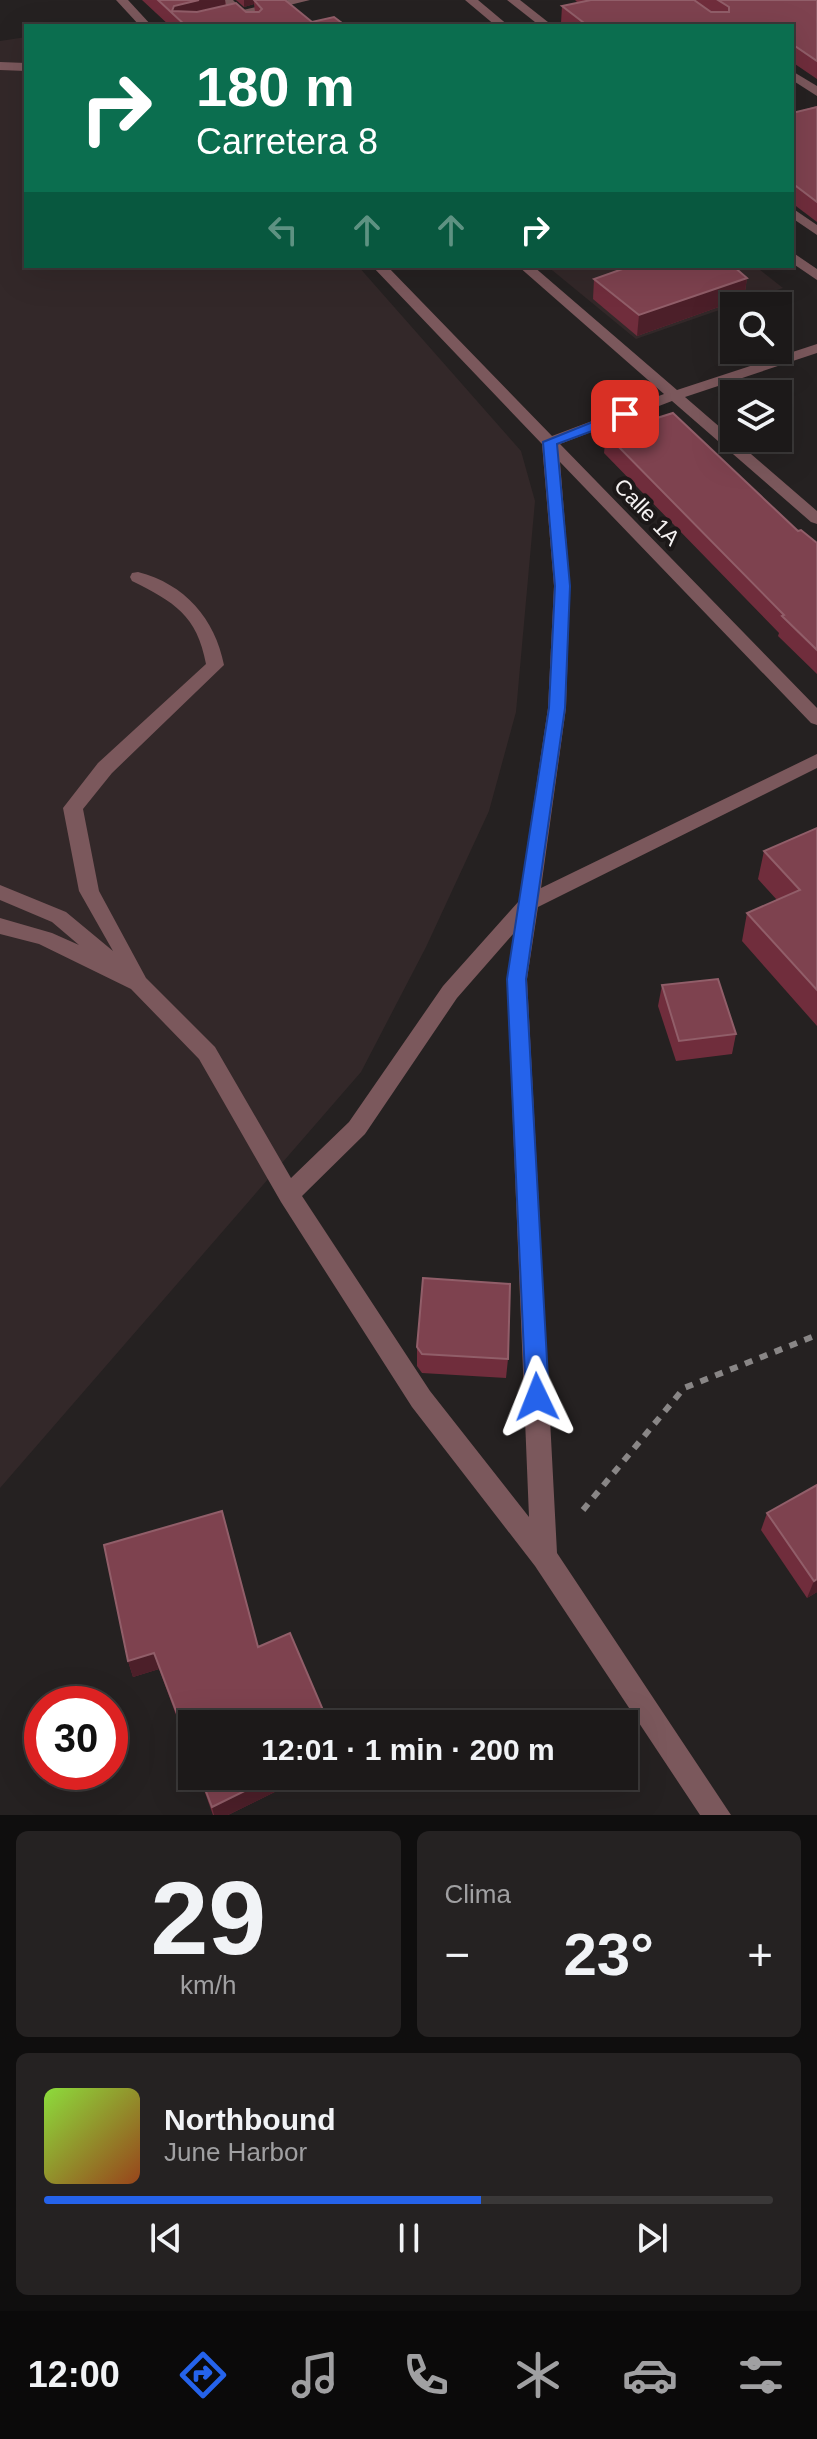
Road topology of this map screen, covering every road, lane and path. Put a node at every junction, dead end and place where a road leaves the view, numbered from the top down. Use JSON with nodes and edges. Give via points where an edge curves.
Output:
{"nodes":[{"id":1,"x":122,"y":0,"type":"edge"},
{"id":2,"x":226,"y":0,"type":"edge"},
{"id":3,"x":304,"y":0,"type":"edge"},
{"id":4,"x":471,"y":0,"type":"edge"},
{"id":5,"x":513,"y":0,"type":"edge"},
{"id":6,"x":240,"y":14,"type":"junction"},
{"id":7,"x":144,"y":24,"type":"edge"},
{"id":8,"x":192,"y":24,"type":"edge"},
{"id":9,"x":252,"y":24,"type":"edge"},
{"id":10,"x":501,"y":24,"type":"edge"},
{"id":11,"x":544,"y":24,"type":"edge"},
{"id":12,"x":0,"y":66,"type":"edge"},
{"id":13,"x":24,"y":67,"type":"edge"},
{"id":14,"x":794,"y":76,"type":"edge"},
{"id":15,"x":817,"y":92,"type":"edge"},
{"id":16,"x":794,"y":214,"type":"edge"},
{"id":17,"x":817,"y":231,"type":"edge"},
{"id":18,"x":794,"y":258,"type":"edge"},
{"id":19,"x":381,"y":268,"type":"edge"},
{"id":20,"x":527,"y":268,"type":"edge"},
{"id":21,"x":817,"y":276,"type":"edge"},
{"id":22,"x":817,"y":348,"type":"edge"},
{"id":23,"x":675,"y":395,"type":"junction"},
{"id":24,"x":550,"y":442,"type":"junction"},
{"id":25,"x":817,"y":519,"type":"edge"},
{"id":26,"x":138,"y":577,"type":"dead end"},
{"id":27,"x":817,"y":719,"type":"edge"},
{"id":28,"x":817,"y":760,"type":"edge"},
{"id":29,"x":0,"y":892,"type":"edge"},
{"id":30,"x":529,"y":903,"type":"junction"},
{"id":31,"x":0,"y":926,"type":"edge"},
{"id":32,"x":138,"y":983,"type":"junction"},
{"id":33,"x":289,"y":1195,"type":"junction"},
{"id":34,"x":817,"y":1335,"type":"edge"},
{"id":35,"x":544,"y":1557,"type":"junction"},
{"id":36,"x":717,"y":1815,"type":"edge"}],
"edges":[{"from":1,"to":7,"type":"street"},
{"from":2,"to":6,"type":"street"},
{"from":3,"to":6,"type":"street"},
{"from":4,"to":10,"type":"street"},
{"from":5,"to":11,"type":"street"},
{"from":6,"to":8,"type":"street"},
{"from":6,"to":9,"type":"street"},
{"from":12,"to":13,"type":"street"},
{"from":14,"to":15,"type":"street"},
{"from":16,"to":17,"type":"street"},
{"from":18,"to":21,"type":"street"},
{"from":19,"to":24,"type":"street","name":"Calle 1A"},
{"from":20,"to":23,"type":"street"},
{"from":22,"to":23,"type":"street"},
{"from":23,"to":24,"type":"street"},
{"from":23,"to":25,"type":"street"},
{"from":24,"to":27,"type":"street","name":"Calle 1A"},
{"from":24,"to":30,"type":"street","via":[[562,586],[557,708]]},
{"from":26,"to":32,"type":"street","via":[[178,596],[205,625],[215,665],[105,768],[73,808],[89,891]]},
{"from":28,"to":30,"type":"street"},
{"from":29,"to":32,"type":"street","via":[[59,917]]},
{"from":30,"to":33,"type":"street","via":[[450,992],[357,1128]]},
{"from":30,"to":35,"type":"street","via":[[517,979]]},
{"from":31,"to":32,"type":"street","via":[[45,938]]},
{"from":32,"to":33,"type":"street","via":[[207,1053]]},
{"from":33,"to":35,"type":"street","via":[[421,1399]]},
{"from":34,"to":35,"type":"path","via":[[684,1388]]},
{"from":35,"to":36,"type":"street"}]}
